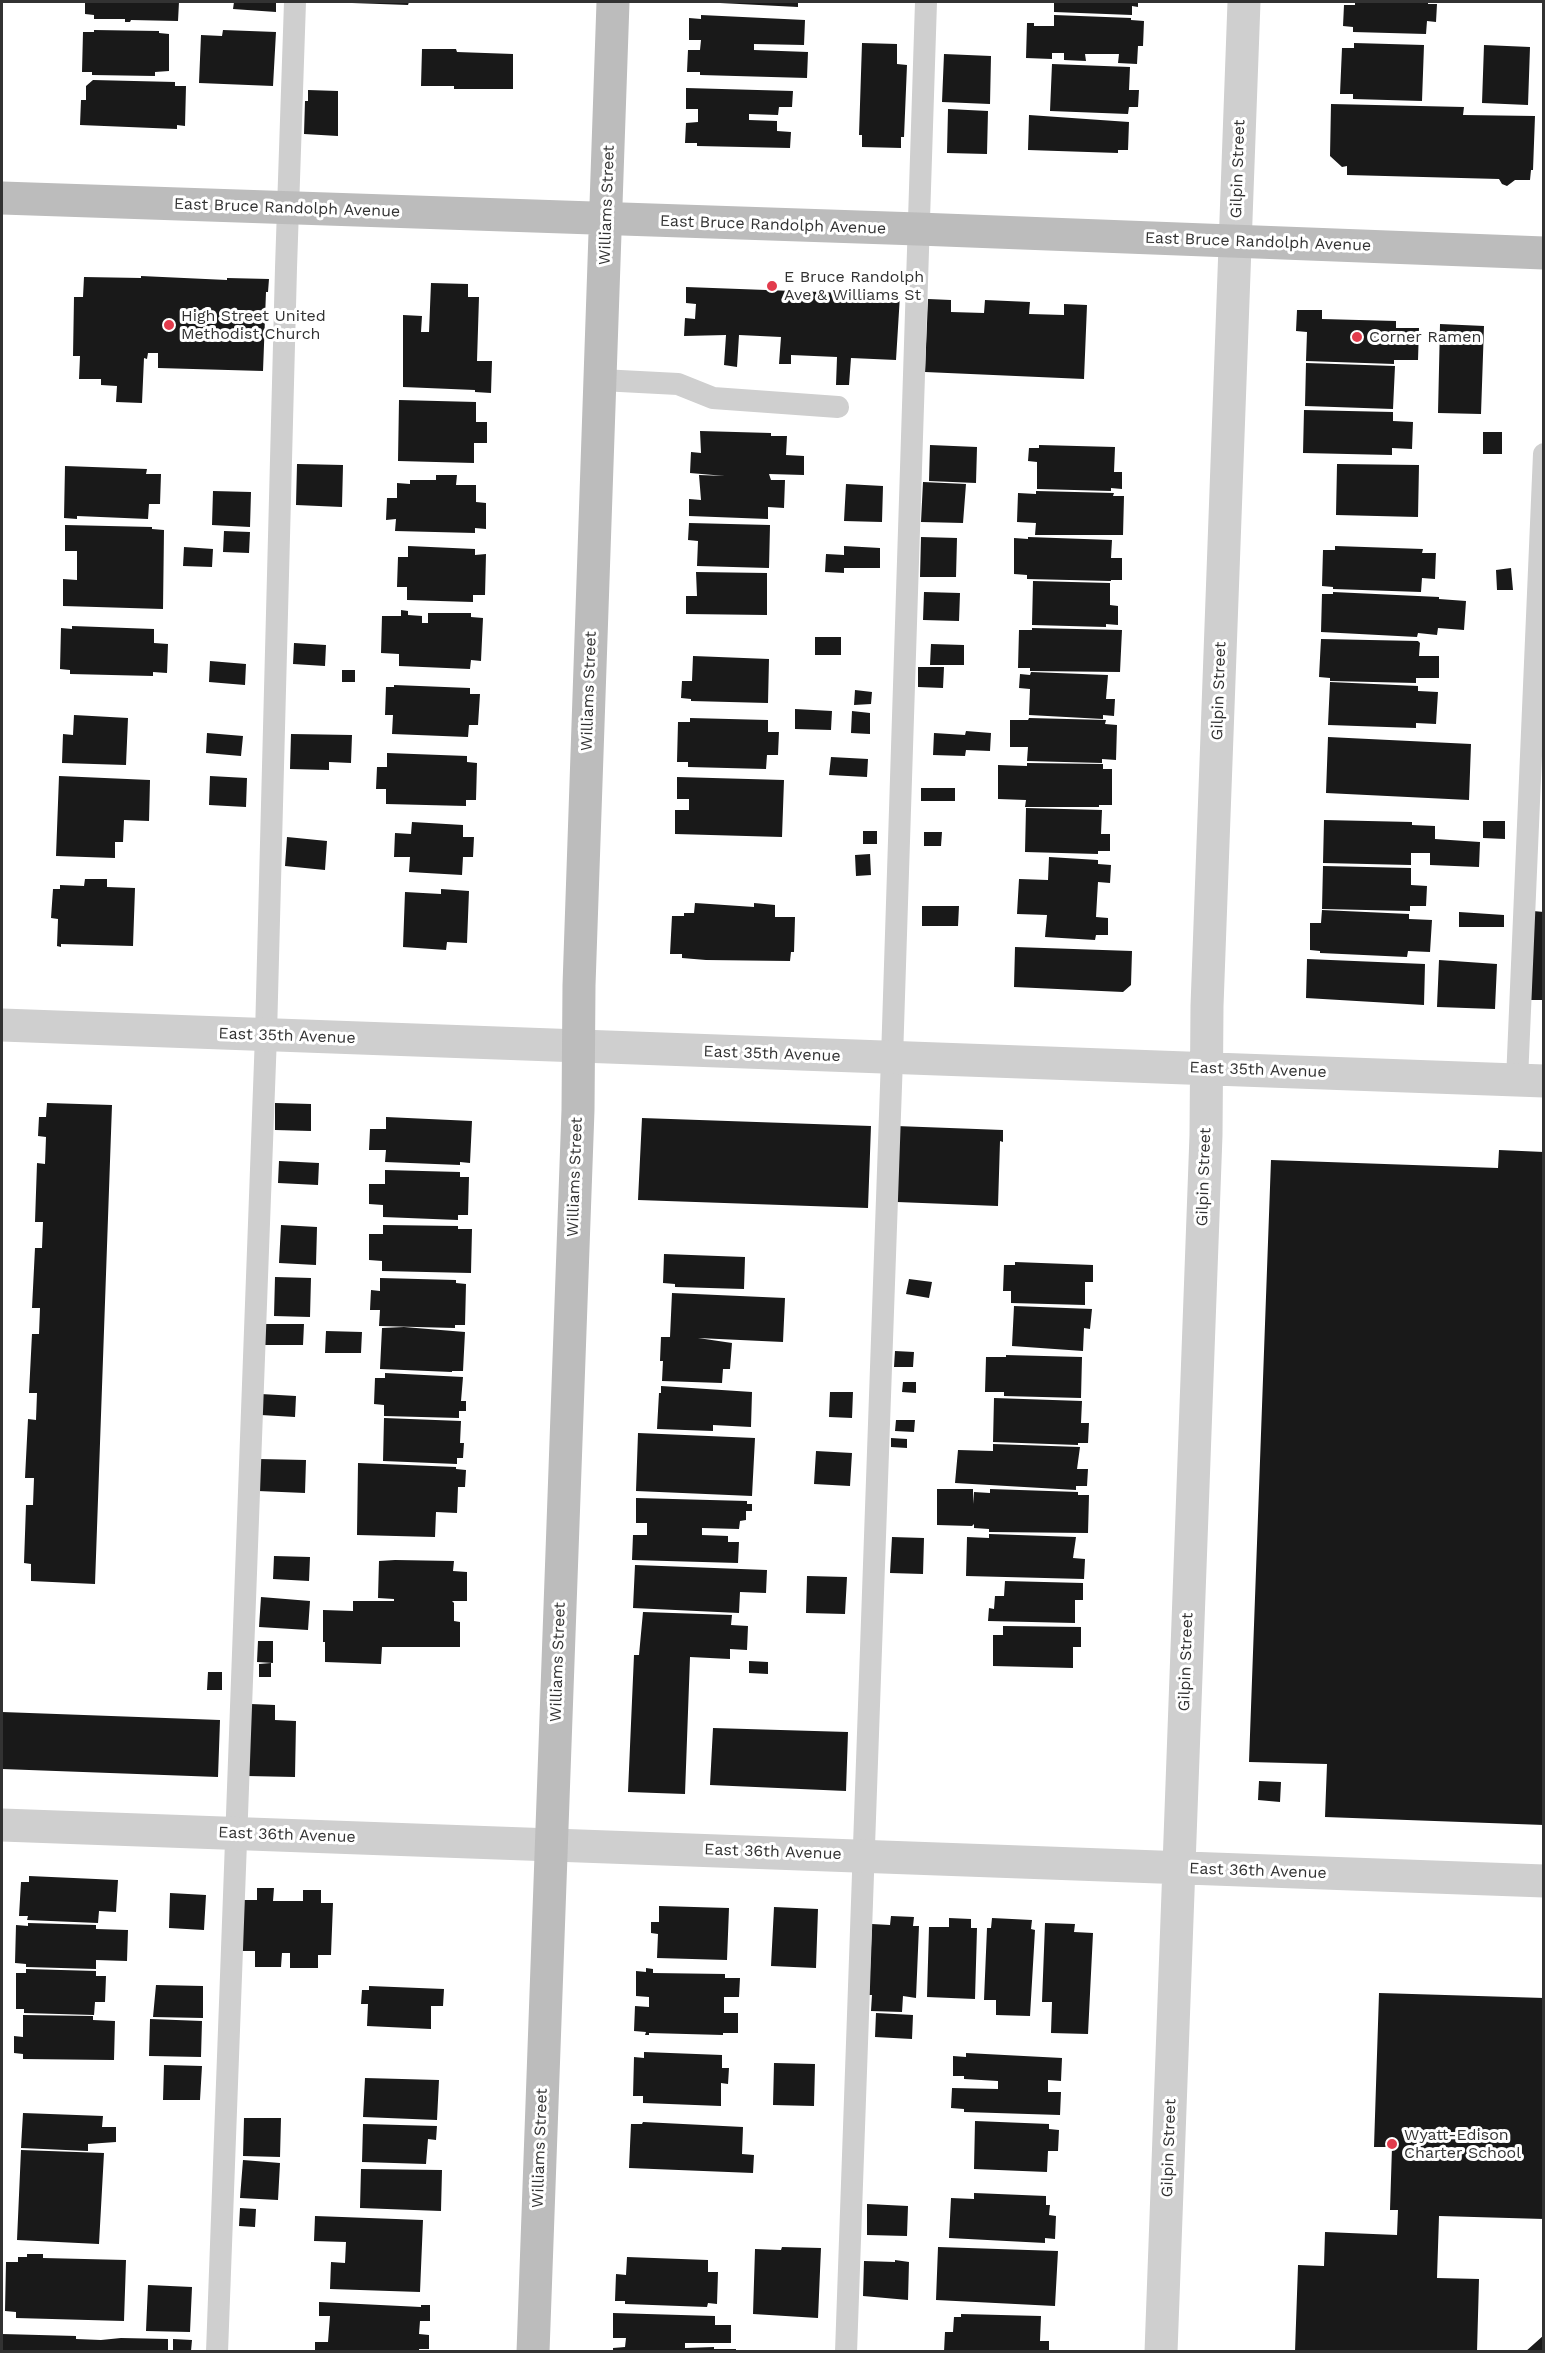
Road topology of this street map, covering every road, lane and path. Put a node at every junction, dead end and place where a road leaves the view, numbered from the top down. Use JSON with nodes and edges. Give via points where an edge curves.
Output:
{"nodes":[{"id":1,"x":295,"y":2,"type":"edge"},
{"id":2,"x":613,"y":2,"type":"edge"},
{"id":3,"x":926,"y":2,"type":"edge"},
{"id":4,"x":1244,"y":2,"type":"edge"},
{"id":5,"x":2,"y":198,"type":"edge"},
{"id":6,"x":288,"y":208,"type":"junction"},
{"id":7,"x":607,"y":220,"type":"junction"},
{"id":8,"x":918,"y":229,"type":"junction"},
{"id":9,"x":1236,"y":242,"type":"junction"},
{"id":10,"x":1544,"y":253,"type":"edge"},
{"id":11,"x":601,"y":380,"type":"junction"},
{"id":12,"x":838,"y":407,"type":"dead end"},
{"id":13,"x":1544,"y":454,"type":"edge"},
{"id":14,"x":2,"y":1025,"type":"edge"},
{"id":15,"x":266,"y":1035,"type":"junction"},
{"id":16,"x":578,"y":1047,"type":"junction"},
{"id":17,"x":892,"y":1058,"type":"junction"},
{"id":18,"x":1206,"y":1068,"type":"junction"},
{"id":19,"x":1530,"y":1081,"type":"edge"},
{"id":20,"x":2,"y":1825,"type":"edge"},
{"id":21,"x":236,"y":1834,"type":"junction"},
{"id":22,"x":552,"y":1844,"type":"junction"},
{"id":23,"x":864,"y":1856,"type":"junction"},
{"id":24,"x":1179,"y":1868,"type":"junction"},
{"id":25,"x":1544,"y":1881,"type":"edge"},
{"id":26,"x":217,"y":2352,"type":"edge"},
{"id":27,"x":533,"y":2352,"type":"edge"},
{"id":28,"x":846,"y":2352,"type":"edge"},
{"id":29,"x":1161,"y":2352,"type":"edge"}],
"edges":[{"from":1,"to":6,"type":"lane"},
{"from":2,"to":7,"type":"street","name":"Williams Street"},
{"from":3,"to":8,"type":"lane"},
{"from":4,"to":9,"type":"street","name":"Gilpin Street"},
{"from":5,"to":6,"type":"street","name":"East Bruce Randolph Avenue"},
{"from":6,"to":7,"type":"street","name":"East Bruce Randolph Avenue"},
{"from":6,"to":15,"type":"lane"},
{"from":7,"to":8,"type":"street","name":"East Bruce Randolph Avenue"},
{"from":7,"to":11,"type":"street","name":"Williams Street"},
{"from":8,"to":9,"type":"street","name":"East Bruce Randolph Avenue"},
{"from":8,"to":17,"type":"lane"},
{"from":9,"to":10,"type":"street","name":"East Bruce Randolph Avenue"},
{"from":9,"to":18,"type":"street","name":"Gilpin Street"},
{"from":11,"to":12,"type":"lane","via":[[678,384],[713,398]]},
{"from":11,"to":16,"type":"street","name":"Williams Street"},
{"from":13,"to":19,"type":"lane"},
{"from":14,"to":15,"type":"street","name":"East 35th Avenue"},
{"from":15,"to":16,"type":"street","name":"East 35th Avenue"},
{"from":15,"to":21,"type":"lane"},
{"from":16,"to":17,"type":"street","name":"East 35th Avenue"},
{"from":16,"to":22,"type":"street","name":"Williams Street"},
{"from":17,"to":18,"type":"street","name":"East 35th Avenue"},
{"from":17,"to":23,"type":"lane"},
{"from":18,"to":19,"type":"street","name":"East 35th Avenue"},
{"from":18,"to":24,"type":"street","name":"Gilpin Street"},
{"from":20,"to":21,"type":"street","name":"East 36th Avenue"},
{"from":21,"to":22,"type":"street","name":"East 36th Avenue"},
{"from":21,"to":26,"type":"lane"},
{"from":22,"to":23,"type":"street","name":"East 36th Avenue"},
{"from":22,"to":27,"type":"street","name":"Williams Street"},
{"from":23,"to":24,"type":"street","name":"East 36th Avenue"},
{"from":23,"to":28,"type":"lane"},
{"from":24,"to":25,"type":"street","name":"East 36th Avenue"},
{"from":24,"to":29,"type":"street","name":"Gilpin Street"}]}
